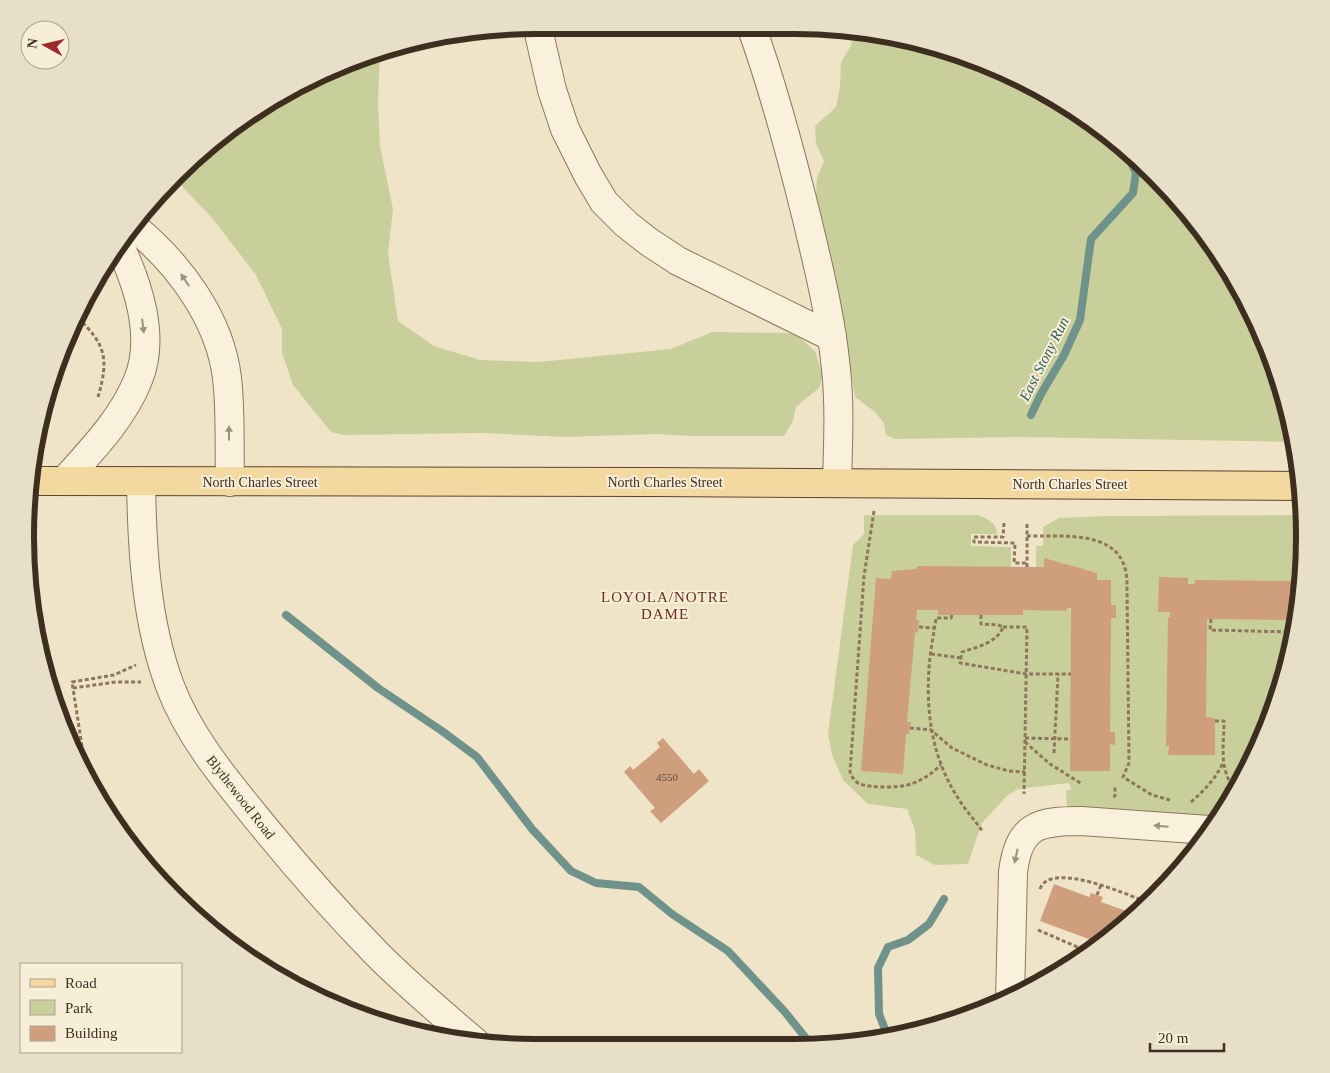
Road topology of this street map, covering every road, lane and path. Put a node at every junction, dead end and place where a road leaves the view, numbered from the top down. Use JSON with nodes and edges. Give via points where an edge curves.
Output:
{"nodes":[{"id":1,"x":539,"y":34,"type":"edge"},
{"id":2,"x":754,"y":34,"type":"edge"},
{"id":3,"x":137,"y":231,"type":"edge"},
{"id":4,"x":122,"y":251,"type":"edge"},
{"id":5,"x":82,"y":322,"type":"edge"},
{"id":6,"x":832,"y":337,"type":"junction"},
{"id":7,"x":97,"y":400,"type":"dead end"},
{"id":8,"x":37,"y":481,"type":"edge"},
{"id":9,"x":64,"y":482,"type":"junction"},
{"id":10,"x":141,"y":482,"type":"junction"},
{"id":11,"x":230,"y":482,"type":"junction"},
{"id":12,"x":837,"y":483,"type":"junction"},
{"id":13,"x":1293,"y":486,"type":"edge"},
{"id":14,"x":874,"y":511,"type":"dead end"},
{"id":15,"x":1028,"y":522,"type":"dead end"},
{"id":16,"x":1004,"y":523,"type":"dead end"},
{"id":17,"x":1027,"y":536,"type":"junction"},
{"id":18,"x":952,"y":615,"type":"dead end"},
{"id":19,"x":981,"y":615,"type":"dead end"},
{"id":20,"x":1211,"y":619,"type":"dead end"},
{"id":21,"x":919,"y":627,"type":"dead end"},
{"id":22,"x":1003,"y":627,"type":"junction"},
{"id":23,"x":935,"y":628,"type":"junction"},
{"id":24,"x":1287,"y":632,"type":"edge"},
{"id":25,"x":158,"y":648,"type":"junction"},
{"id":26,"x":931,"y":654,"type":"junction"},
{"id":27,"x":961,"y":658,"type":"junction"},
{"id":28,"x":1026,"y":674,"type":"junction"},
{"id":29,"x":1058,"y":674,"type":"junction"},
{"id":30,"x":1071,"y":674,"type":"dead end"},
{"id":31,"x":114,"y":675,"type":"junction"},
{"id":32,"x":116,"y":682,"type":"junction"},
{"id":33,"x":73,"y":688,"type":"junction"},
{"id":34,"x":171,"y":688,"type":"junction"},
{"id":35,"x":1215,"y":721,"type":"dead end"},
{"id":36,"x":910,"y":728,"type":"dead end"},
{"id":37,"x":931,"y":730,"type":"junction"},
{"id":38,"x":1054,"y":739,"type":"junction"},
{"id":39,"x":1070,"y":739,"type":"dead end"},
{"id":40,"x":1025,"y":740,"type":"junction"},
{"id":41,"x":83,"y":753,"type":"edge"},
{"id":42,"x":1054,"y":753,"type":"dead end"},
{"id":43,"x":1223,"y":762,"type":"junction"},
{"id":44,"x":941,"y":765,"type":"junction"},
{"id":45,"x":1024,"y":772,"type":"junction"},
{"id":46,"x":1231,"y":783,"type":"edge"},
{"id":47,"x":1082,"y":784,"type":"dead end"},
{"id":48,"x":1148,"y":792,"type":"dead end"},
{"id":49,"x":1024,"y":794,"type":"dead end"},
{"id":50,"x":1184,"y":807,"type":"dead end"},
{"id":51,"x":1202,"y":829,"type":"edge"},
{"id":52,"x":983,"y":832,"type":"dead end"},
{"id":53,"x":1101,"y":885,"type":"junction"},
{"id":54,"x":1039,"y":891,"type":"dead end"},
{"id":55,"x":1097,"y":895,"type":"dead end"},
{"id":56,"x":1141,"y":900,"type":"edge"},
{"id":57,"x":1035,"y":928,"type":"dead end"},
{"id":58,"x":1081,"y":949,"type":"edge"},
{"id":59,"x":1010,"y":990,"type":"edge"},
{"id":60,"x":466,"y":1034,"type":"edge"}],
"edges":[{"from":1,"to":6,"type":"street","via":[[565,129],[604,202],[626,224],[678,261]]},
{"from":2,"to":6,"type":"street","via":[[782,122]]},
{"from":11,"to":3,"type":"street","one_way":true,"via":[[227,377],[214,332],[178,270]]},
{"from":4,"to":9,"type":"street","one_way":true,"via":[[139,299],[145,343],[143,362],[135,386],[118,415]]},
{"from":5,"to":7,"type":"path","via":[[96,338],[104,356]]},
{"from":6,"to":12,"type":"street","via":[[838,412]]},
{"from":8,"to":9,"type":"main road","name":"North Charles Street"},
{"from":9,"to":10,"type":"main road","name":"North Charles Street"},
{"from":10,"to":11,"type":"main road","name":"North Charles Street"},
{"from":10,"to":25,"type":"street","name":"Blythewood Road","via":[[146,565]]},
{"from":11,"to":12,"type":"main road","name":"North Charles Street"},
{"from":12,"to":13,"type":"main road","name":"North Charles Street"},
{"from":14,"to":44,"type":"path","via":[[864,576],[850,772],[860,784],[898,787],[917,782]]},
{"from":15,"to":17,"type":"path"},
{"from":16,"to":17,"type":"path","via":[[1003,537],[974,537],[974,542],[1015,543],[1014,563],[1027,565]]},
{"from":17,"to":48,"type":"path","via":[[1077,537],[1097,541],[1115,551],[1125,567],[1129,762],[1123,777]]},
{"from":18,"to":23,"type":"path","via":[[951,618],[936,618]]},
{"from":19,"to":22,"type":"path","via":[[981,624]]},
{"from":20,"to":24,"type":"path","via":[[1210,630]]},
{"from":21,"to":23,"type":"path"},
{"from":22,"to":27,"type":"path","via":[[998,636],[987,644],[962,652]]},
{"from":22,"to":28,"type":"path","via":[[1027,627]]},
{"from":23,"to":26,"type":"path"},
{"from":25,"to":31,"type":"path","via":[[141,663]]},
{"from":25,"to":34,"type":"street","name":"Blythewood Road"},
{"from":26,"to":27,"type":"path"},
{"from":26,"to":37,"type":"path","via":[[928,710]]},
{"from":27,"to":28,"type":"path","via":[[960,663]]},
{"from":28,"to":29,"type":"path"},
{"from":28,"to":40,"type":"path"},
{"from":29,"to":30,"type":"path"},
{"from":29,"to":38,"type":"path"},
{"from":31,"to":32,"type":"path"},
{"from":31,"to":33,"type":"path","via":[[72,682]]},
{"from":32,"to":33,"type":"path"},
{"from":32,"to":34,"type":"path"},
{"from":33,"to":41,"type":"path"},
{"from":34,"to":60,"type":"street","name":"Blythewood Road","via":[[185,718],[210,757],[311,883],[378,955]]},
{"from":35,"to":43,"type":"path","via":[[1224,721]]},
{"from":36,"to":37,"type":"path"},
{"from":37,"to":44,"type":"path"},
{"from":37,"to":45,"type":"path","via":[[952,748],[987,765],[1008,772]]},
{"from":38,"to":39,"type":"path"},
{"from":38,"to":40,"type":"path"},
{"from":38,"to":42,"type":"path"},
{"from":40,"to":45,"type":"path"},
{"from":40,"to":47,"type":"path","via":[[1050,764]]},
{"from":43,"to":46,"type":"path","via":[[1225,775]]},
{"from":43,"to":50,"type":"path","via":[[1211,783]]},
{"from":44,"to":52,"type":"path","via":[[958,799]]},
{"from":45,"to":49,"type":"path"},
{"from":51,"to":59,"type":"street","one_way":true,"via":[[1074,821],[1031,829],[1021,840],[1014,863]]},
{"from":53,"to":54,"type":"path","via":[[1053,877],[1042,883]]},
{"from":53,"to":55,"type":"path"},
{"from":53,"to":56,"type":"path"},
{"from":57,"to":58,"type":"path"}]}
